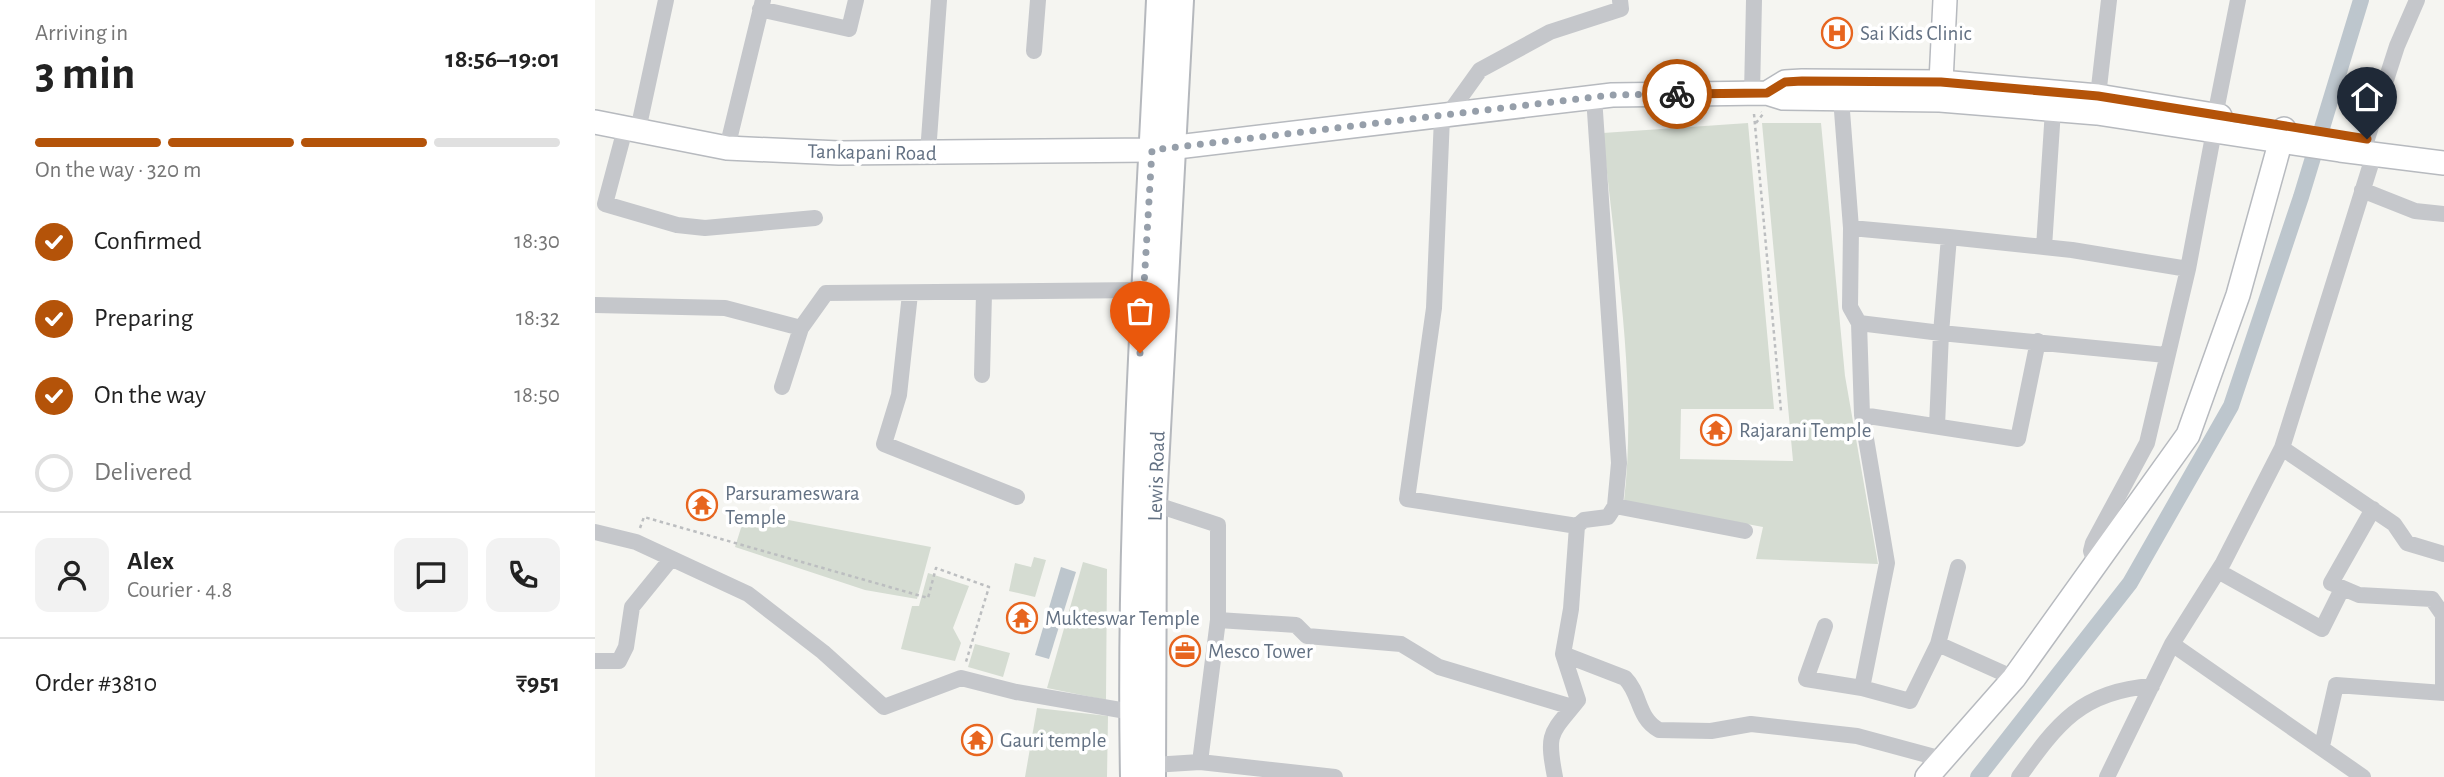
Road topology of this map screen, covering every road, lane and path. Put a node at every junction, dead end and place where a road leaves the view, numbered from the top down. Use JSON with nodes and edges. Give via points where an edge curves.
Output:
{"nodes":[{"id":1,"x":666,"y":0,"type":"edge"},
{"id":2,"x":856,"y":0,"type":"edge"},
{"id":3,"x":939,"y":0,"type":"edge"},
{"id":4,"x":1038,"y":0,"type":"edge"},
{"id":5,"x":1159,"y":0,"type":"edge"},
{"id":6,"x":1181,"y":0,"type":"edge"},
{"id":7,"x":1620,"y":0,"type":"edge"},
{"id":8,"x":1755,"y":0,"type":"edge"},
{"id":9,"x":1945,"y":0,"type":"edge"},
{"id":10,"x":2109,"y":0,"type":"edge"},
{"id":11,"x":2238,"y":0,"type":"edge"},
{"id":12,"x":2417,"y":0,"type":"edge"},
{"id":13,"x":761,"y":5,"type":"edge"},
{"id":14,"x":1034,"y":51,"type":"dead end"},
{"id":15,"x":1941,"y":82,"type":"junction"},
{"id":16,"x":2098,"y":96,"type":"junction"},
{"id":17,"x":1594,"y":97,"type":"junction"},
{"id":18,"x":1841,"y":98,"type":"junction"},
{"id":19,"x":1756,"y":102,"type":"junction"},
{"id":20,"x":2053,"y":110,"type":"junction"},
{"id":21,"x":1444,"y":116,"type":"junction"},
{"id":22,"x":595,"y":122,"type":"edge"},
{"id":23,"x":2215,"y":123,"type":"junction"},
{"id":24,"x":1755,"y":125,"type":"junction"},
{"id":25,"x":631,"y":130,"type":"junction"},
{"id":26,"x":2291,"y":135,"type":"junction"},
{"id":27,"x":2370,"y":147,"type":"junction"},
{"id":28,"x":727,"y":148,"type":"junction"},
{"id":29,"x":1162,"y":148,"type":"junction"},
{"id":30,"x":2444,"y":150,"type":"edge"},
{"id":31,"x":928,"y":153,"type":"junction"},
{"id":32,"x":2444,"y":163,"type":"edge"},
{"id":33,"x":1161,"y":177,"type":"junction"},
{"id":34,"x":2362,"y":190,"type":"junction"},
{"id":35,"x":2444,"y":214,"type":"edge"},
{"id":36,"x":815,"y":218,"type":"dead end"},
{"id":37,"x":1851,"y":228,"type":"junction"},
{"id":38,"x":1949,"y":237,"type":"junction"},
{"id":39,"x":2044,"y":247,"type":"junction"},
{"id":40,"x":2188,"y":269,"type":"junction"},
{"id":41,"x":1143,"y":290,"type":"junction"},
{"id":42,"x":984,"y":293,"type":"junction"},
{"id":43,"x":911,"y":294,"type":"junction"},
{"id":44,"x":595,"y":305,"type":"edge"},
{"id":45,"x":1859,"y":323,"type":"junction"},
{"id":46,"x":801,"y":328,"type":"junction"},
{"id":47,"x":1941,"y":333,"type":"junction"},
{"id":48,"x":2038,"y":341,"type":"junction"},
{"id":49,"x":2166,"y":355,"type":"junction"},
{"id":50,"x":982,"y":375,"type":"dead end"},
{"id":51,"x":782,"y":387,"type":"dead end"},
{"id":52,"x":1780,"y":411,"type":"dead end"},
{"id":53,"x":1862,"y":415,"type":"junction"},
{"id":54,"x":1937,"y":426,"type":"junction"},
{"id":55,"x":2282,"y":448,"type":"junction"},
{"id":56,"x":1017,"y":496,"type":"dead end"},
{"id":57,"x":1154,"y":504,"type":"junction"},
{"id":58,"x":1615,"y":506,"type":"junction"},
{"id":59,"x":2373,"y":509,"type":"junction"},
{"id":60,"x":1577,"y":526,"type":"junction"},
{"id":61,"x":595,"y":531,"type":"edge"},
{"id":62,"x":1745,"y":531,"type":"dead end"},
{"id":63,"x":636,"y":542,"type":"junction"},
{"id":64,"x":2444,"y":554,"type":"edge"},
{"id":65,"x":671,"y":559,"type":"junction"},
{"id":66,"x":2096,"y":565,"type":"junction"},
{"id":67,"x":1958,"y":567,"type":"dead end"},
{"id":68,"x":2218,"y":571,"type":"junction"},
{"id":69,"x":2342,"y":589,"type":"junction"},
{"id":70,"x":1218,"y":620,"type":"junction"},
{"id":71,"x":1825,"y":626,"type":"dead end"},
{"id":72,"x":1938,"y":644,"type":"junction"},
{"id":73,"x":2172,"y":644,"type":"junction"},
{"id":74,"x":1563,"y":654,"type":"junction"},
{"id":75,"x":595,"y":661,"type":"edge"},
{"id":76,"x":961,"y":678,"type":"junction"},
{"id":77,"x":2014,"y":678,"type":"junction"},
{"id":78,"x":2152,"y":686,"type":"junction"},
{"id":79,"x":1862,"y":688,"type":"junction"},
{"id":80,"x":2443,"y":693,"type":"edge"},
{"id":81,"x":1572,"y":707,"type":"junction"},
{"id":82,"x":1132,"y":712,"type":"junction"},
{"id":83,"x":2322,"y":746,"type":"junction"},
{"id":84,"x":1942,"y":759,"type":"junction"},
{"id":85,"x":1200,"y":762,"type":"junction"},
{"id":86,"x":1147,"y":773,"type":"edge"},
{"id":87,"x":1335,"y":777,"type":"edge"},
{"id":88,"x":1555,"y":777,"type":"edge"},
{"id":89,"x":1927,"y":777,"type":"edge"},
{"id":90,"x":2019,"y":777,"type":"edge"},
{"id":91,"x":2107,"y":777,"type":"edge"},
{"id":92,"x":2363,"y":777,"type":"edge"}],
"edges":[{"from":1,"to":25,"type":"street"},
{"from":2,"to":13,"type":"street","via":[[849,29]]},
{"from":3,"to":31,"type":"street"},
{"from":4,"to":14,"type":"street"},
{"from":5,"to":29,"type":"main road"},
{"from":6,"to":29,"type":"main road"},
{"from":7,"to":21,"type":"street","via":[[1621,9],[1550,32],[1479,70]]},
{"from":8,"to":19,"type":"street"},
{"from":9,"to":15,"type":"main road"},
{"from":10,"to":16,"type":"street"},
{"from":11,"to":23,"type":"street"},
{"from":12,"to":27,"type":"street","via":[[2397,46]]},
{"from":13,"to":28,"type":"street"},
{"from":15,"to":16,"type":"main road"},
{"from":15,"to":19,"type":"main road","via":[[1785,82]]},
{"from":16,"to":23,"type":"main road"},
{"from":17,"to":19,"type":"main road","name":"Tankapani Road"},
{"from":17,"to":21,"type":"main road","name":"Tankapani Road"},
{"from":17,"to":58,"type":"street","via":[[1619,463]]},
{"from":18,"to":19,"type":"main road"},
{"from":18,"to":20,"type":"main road","via":[[1940,100]]},
{"from":18,"to":37,"type":"street"},
{"from":19,"to":24,"type":"path"},
{"from":19,"to":24,"type":"path","via":[[1763,114]]},
{"from":20,"to":23,"type":"main road"},
{"from":20,"to":39,"type":"street"},
{"from":21,"to":29,"type":"main road","name":"Tankapani Road"},
{"from":21,"to":60,"type":"street","via":[[1434,308],[1407,499]]},
{"from":22,"to":25,"type":"main road","name":"Tankapani Road"},
{"from":23,"to":26,"type":"main road"},
{"from":23,"to":40,"type":"street"},
{"from":24,"to":52,"type":"path"},
{"from":25,"to":28,"type":"main road","name":"Tankapani Road"},
{"from":25,"to":36,"type":"street","via":[[605,204],[677,225],[705,228]]},
{"from":26,"to":27,"type":"main road"},
{"from":26,"to":66,"type":"main road","via":[[2187,435]]},
{"from":27,"to":30,"type":"main road"},
{"from":27,"to":32,"type":"main road"},
{"from":27,"to":34,"type":"street"},
{"from":28,"to":31,"type":"main road","name":"Tankapani Road"},
{"from":29,"to":31,"type":"main road","name":"Tankapani Road"},
{"from":29,"to":33,"type":"main road"},
{"from":33,"to":41,"type":"main road","name":"Lewis Road"},
{"from":33,"to":57,"type":"main road","name":"Lewis Road"},
{"from":34,"to":35,"type":"street","via":[[2415,211]]},
{"from":34,"to":55,"type":"street"},
{"from":37,"to":38,"type":"street"},
{"from":37,"to":45,"type":"street","via":[[1850,307]]},
{"from":38,"to":39,"type":"street"},
{"from":38,"to":47,"type":"street"},
{"from":39,"to":40,"type":"street"},
{"from":40,"to":49,"type":"street"},
{"from":41,"to":42,"type":"street"},
{"from":41,"to":82,"type":"main road","name":"Lewis Road"},
{"from":42,"to":43,"type":"street"},
{"from":42,"to":50,"type":"street"},
{"from":43,"to":46,"type":"street","via":[[826,293]]},
{"from":43,"to":56,"type":"street","via":[[899,395],[884,444]]},
{"from":44,"to":46,"type":"street","via":[[725,308]]},
{"from":45,"to":47,"type":"street"},
{"from":45,"to":53,"type":"street"},
{"from":46,"to":51,"type":"street"},
{"from":47,"to":48,"type":"street"},
{"from":47,"to":54,"type":"street"},
{"from":48,"to":49,"type":"street"},
{"from":48,"to":54,"type":"street","via":[[2018,439]]},
{"from":49,"to":66,"type":"street","via":[[2147,443],[2091,548]]},
{"from":53,"to":54,"type":"street"},
{"from":53,"to":79,"type":"street","via":[[1887,563]]},
{"from":55,"to":59,"type":"street"},
{"from":55,"to":68,"type":"street"},
{"from":57,"to":70,"type":"street","via":[[1219,525]]},
{"from":57,"to":86,"type":"main road","name":"Lewis Road"},
{"from":58,"to":60,"type":"street","via":[[1608,517],[1584,520]]},
{"from":58,"to":62,"type":"street"},
{"from":59,"to":64,"type":"street","via":[[2394,524],[2407,543]]},
{"from":59,"to":69,"type":"street","via":[[2331,583]]},
{"from":60,"to":74,"type":"street"},
{"from":61,"to":63,"type":"street"},
{"from":63,"to":65,"type":"street"},
{"from":63,"to":76,"type":"path","via":[[644,517],[929,598],[936,568],[989,587]]},
{"from":65,"to":75,"type":"street","via":[[632,607],[626,647],[619,661]]},
{"from":65,"to":76,"type":"street","via":[[748,594],[884,707]]},
{"from":66,"to":77,"type":"main road"},
{"from":67,"to":72,"type":"street"},
{"from":68,"to":69,"type":"street","via":[[2322,629]]},
{"from":68,"to":73,"type":"street"},
{"from":69,"to":80,"type":"street","via":[[2359,595],[2433,599],[2440,606]]},
{"from":70,"to":81,"type":"street","via":[[1296,625],[1307,636],[1401,644],[1439,667]]},
{"from":70,"to":85,"type":"street"},
{"from":71,"to":79,"type":"street","via":[[1806,679]]},
{"from":72,"to":77,"type":"street"},
{"from":72,"to":79,"type":"street","via":[[1910,701]]},
{"from":73,"to":78,"type":"street"},
{"from":73,"to":83,"type":"street"},
{"from":74,"to":81,"type":"street","via":[[1578,700]]},
{"from":74,"to":84,"type":"street","via":[[1625,678],[1642,714],[1659,730],[1711,731],[1751,724],[1857,736]]},
{"from":76,"to":82,"type":"street"},
{"from":77,"to":84,"type":"main road"},
{"from":78,"to":90,"type":"street","via":[[2124,688],[2083,706],[2057,725]]},
{"from":78,"to":91,"type":"street"},
{"from":80,"to":83,"type":"street","via":[[2336,685]]},
{"from":81,"to":88,"type":"street","via":[[1549,737]]},
{"from":82,"to":86,"type":"main road","name":"Lewis Road"},
{"from":83,"to":92,"type":"street"},
{"from":84,"to":89,"type":"main road"},
{"from":85,"to":86,"type":"street"},
{"from":85,"to":87,"type":"street"}]}
